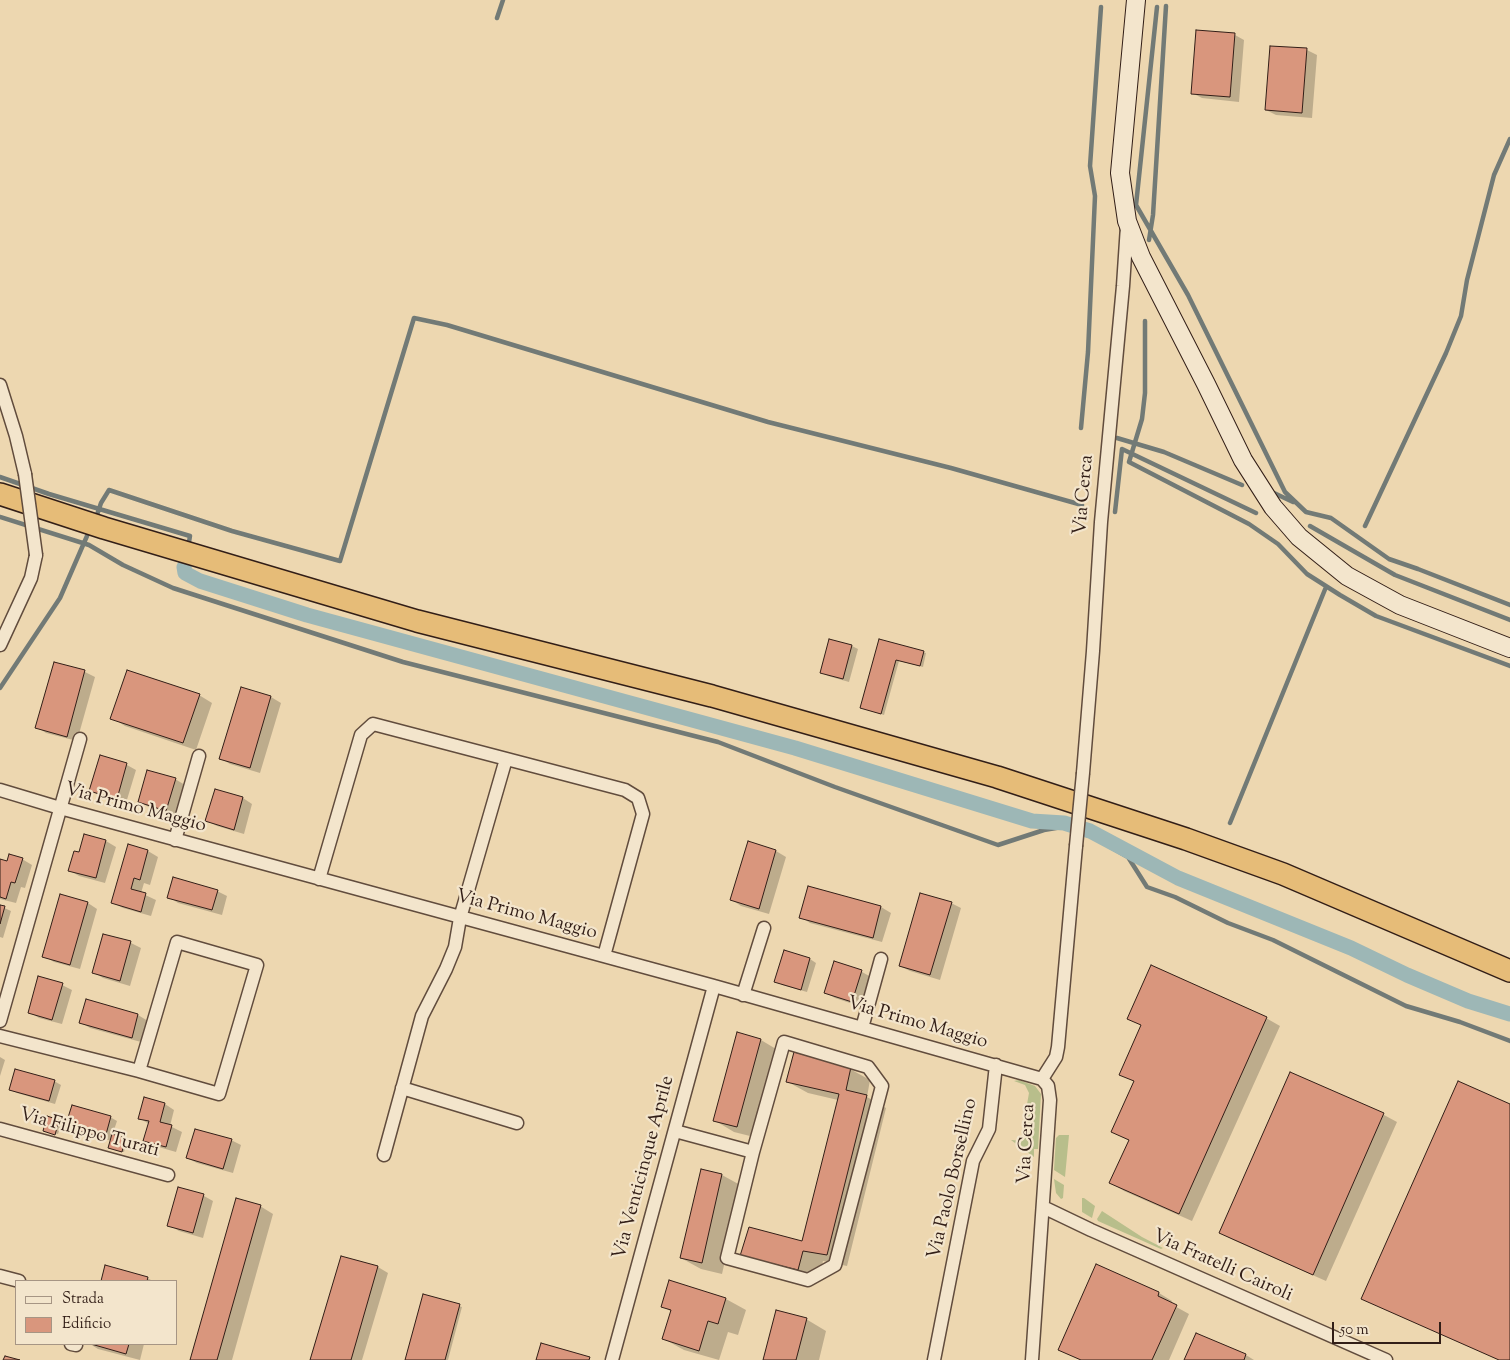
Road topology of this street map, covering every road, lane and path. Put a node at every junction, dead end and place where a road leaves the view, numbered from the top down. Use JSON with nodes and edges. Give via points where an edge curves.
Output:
{"nodes":[{"id":1,"x":1136,"y":0,"type":"edge"},
{"id":2,"x":1127,"y":221,"type":"junction"},
{"id":3,"x":0,"y":386,"type":"edge"},
{"id":4,"x":0,"y":494,"type":"edge"},
{"id":5,"x":0,"y":646,"type":"edge"},
{"id":6,"x":1510,"y":648,"type":"edge"},
{"id":7,"x":80,"y":739,"type":"dead end"},
{"id":8,"x":199,"y":756,"type":"dead end"},
{"id":9,"x":506,"y":759,"type":"junction"},
{"id":10,"x":0,"y":790,"type":"edge"},
{"id":11,"x":60,"y":808,"type":"junction"},
{"id":12,"x":176,"y":840,"type":"junction"},
{"id":13,"x":320,"y":879,"type":"junction"},
{"id":14,"x":460,"y":918,"type":"junction"},
{"id":15,"x":764,"y":928,"type":"dead end"},
{"id":16,"x":604,"y":956,"type":"junction"},
{"id":17,"x":881,"y":959,"type":"dead end"},
{"id":18,"x":1510,"y":971,"type":"edge"},
{"id":19,"x":714,"y":986,"type":"junction"},
{"id":20,"x":743,"y":995,"type":"junction"},
{"id":21,"x":0,"y":1021,"type":"edge"},
{"id":22,"x":862,"y":1028,"type":"junction"},
{"id":23,"x":0,"y":1036,"type":"edge"},
{"id":24,"x":996,"y":1065,"type":"junction"},
{"id":25,"x":139,"y":1071,"type":"junction"},
{"id":26,"x":1042,"y":1079,"type":"junction"},
{"id":27,"x":402,"y":1088,"type":"junction"},
{"id":28,"x":517,"y":1123,"type":"dead end"},
{"id":29,"x":0,"y":1129,"type":"edge"},
{"id":30,"x":675,"y":1131,"type":"junction"},
{"id":31,"x":753,"y":1152,"type":"junction"},
{"id":32,"x":384,"y":1155,"type":"dead end"},
{"id":33,"x":168,"y":1175,"type":"dead end"},
{"id":34,"x":1043,"y":1207,"type":"junction"},
{"id":35,"x":0,"y":1276,"type":"edge"},
{"id":36,"x":15,"y":1280,"type":"edge"},
{"id":37,"x":612,"y":1360,"type":"edge"},
{"id":38,"x":934,"y":1360,"type":"edge"},
{"id":39,"x":1032,"y":1360,"type":"edge"},
{"id":40,"x":1386,"y":1360,"type":"edge"}],
"edges":[{"from":1,"to":2,"type":"main road","via":[[1120,173]]},
{"from":2,"to":6,"type":"main road","via":[[1140,257],[1243,460],[1273,507],[1299,537],[1347,576],[1400,605]]},
{"from":2,"to":26,"type":"street","name":"Via Cerca","bridge":true,"via":[[1058,1047],[1056,1057]]},
{"from":3,"to":5,"type":"street","bridge":true,"via":[[25,474],[36,555],[30,578]]},
{"from":4,"to":18,"type":"highway","via":[[417,621],[712,696],[997,777],[1186,838],[1283,874]]},
{"from":7,"to":11,"type":"street"},
{"from":8,"to":12,"type":"street"},
{"from":9,"to":13,"type":"street","via":[[373,724],[361,735]]},
{"from":9,"to":14,"type":"street"},
{"from":9,"to":16,"type":"street","via":[[625,790],[638,798],[643,814]]},
{"from":10,"to":11,"type":"street","name":"Via Primo Maggio"},
{"from":11,"to":12,"type":"street","name":"Via Primo Maggio"},
{"from":11,"to":21,"type":"street"},
{"from":12,"to":13,"type":"street","name":"Via Primo Maggio"},
{"from":13,"to":14,"type":"street","name":"Via Primo Maggio"},
{"from":14,"to":16,"type":"street","name":"Via Primo Maggio"},
{"from":14,"to":27,"type":"street","via":[[455,947],[422,1016]]},
{"from":15,"to":20,"type":"street"},
{"from":16,"to":19,"type":"street","name":"Via Primo Maggio"},
{"from":17,"to":22,"type":"street"},
{"from":19,"to":20,"type":"street","name":"Via Primo Maggio"},
{"from":19,"to":30,"type":"street","name":"Via Venticinque Aprile"},
{"from":20,"to":22,"type":"street","name":"Via Primo Maggio"},
{"from":22,"to":24,"type":"street","name":"Via Primo Maggio"},
{"from":23,"to":25,"type":"street"},
{"from":24,"to":26,"type":"street","name":"Via Primo Maggio"},
{"from":24,"to":38,"type":"street","name":"Via Paolo Borsellino","via":[[989,1129],[973,1161]]},
{"from":25,"to":25,"type":"street","via":[[219,1094],[258,965],[178,942]]},
{"from":26,"to":34,"type":"street","name":"Via Cerca","via":[[1048,1086],[1050,1100]]},
{"from":27,"to":28,"type":"street"},
{"from":27,"to":32,"type":"street"},
{"from":29,"to":33,"type":"street","name":"Via Filippo Turati"},
{"from":30,"to":31,"type":"street"},
{"from":30,"to":37,"type":"street","name":"Via Venticinque Aprile"},
{"from":31,"to":31,"type":"street","via":[[784,1042],[868,1067],[882,1086],[835,1265],[808,1280],[727,1258]]},
{"from":34,"to":39,"type":"street","name":"Via Cerca"},
{"from":34,"to":40,"type":"street","name":"Via Fratelli Cairoli"},
{"from":35,"to":36,"type":"street"}]}
